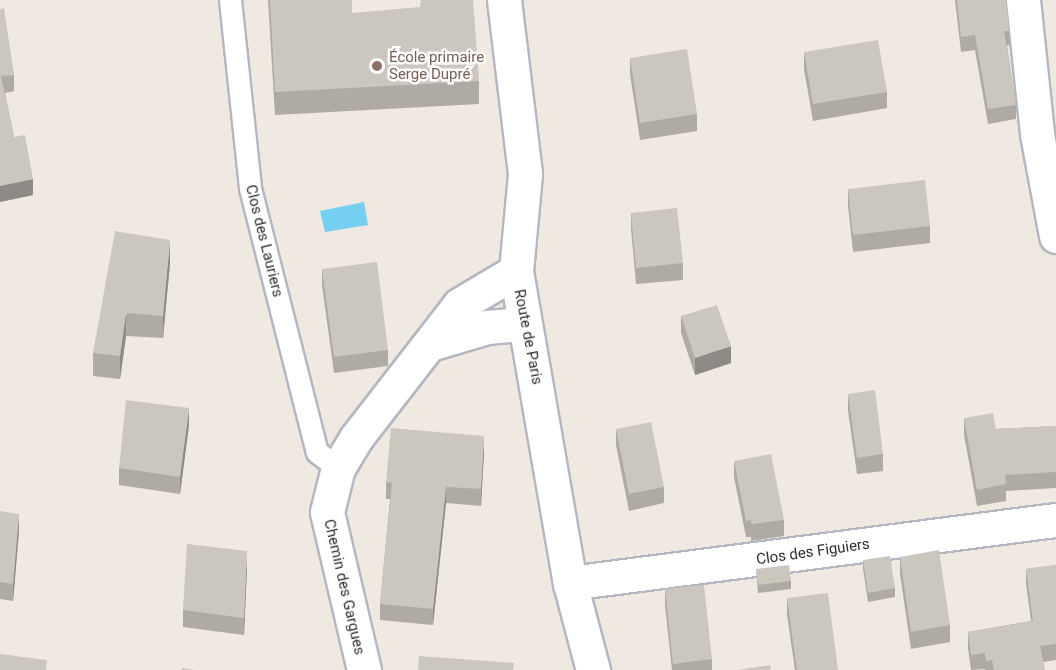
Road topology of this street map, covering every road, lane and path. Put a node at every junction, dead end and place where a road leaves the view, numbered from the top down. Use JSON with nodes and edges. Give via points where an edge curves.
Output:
{"nodes":[{"id":1,"x":230,"y":0,"type":"edge"},
{"id":2,"x":504,"y":0,"type":"edge"},
{"id":3,"x":1023,"y":0,"type":"edge"},
{"id":4,"x":1056,"y":236,"type":"edge"},
{"id":5,"x":516,"y":271,"type":"junction"},
{"id":6,"x":523,"y":324,"type":"junction"},
{"id":7,"x":430,"y":344,"type":"junction"},
{"id":8,"x":338,"y":468,"type":"junction"},
{"id":9,"x":1056,"y":520,"type":"edge"},
{"id":10,"x":570,"y":583,"type":"junction"},
{"id":11,"x":364,"y":670,"type":"edge"},
{"id":12,"x":593,"y":670,"type":"edge"}],
"edges":[{"from":1,"to":8,"type":"lane","name":"Clos des Lauriers","via":[[250,188],[317,452]]},
{"from":2,"to":5,"type":"street","name":"Route de Paris","via":[[525,174]]},
{"from":3,"to":4,"type":"street","via":[[1037,134]]},
{"from":5,"to":6,"type":"street","name":"Route de Paris"},
{"from":5,"to":7,"type":"street","name":"Chemin des Gargues","via":[[459,305]]},
{"from":6,"to":7,"type":"street","via":[[487,327]]},
{"from":6,"to":10,"type":"street","name":"Route de Paris","via":[[537,383]]},
{"from":7,"to":8,"type":"street","name":"Chemin des Gargues","via":[[356,438]]},
{"from":8,"to":11,"type":"street","name":"Chemin des Gargues","via":[[327,512]]},
{"from":9,"to":10,"type":"street","name":"Clos des Figuiers"},
{"from":10,"to":12,"type":"street","name":"Route de Paris"}]}
